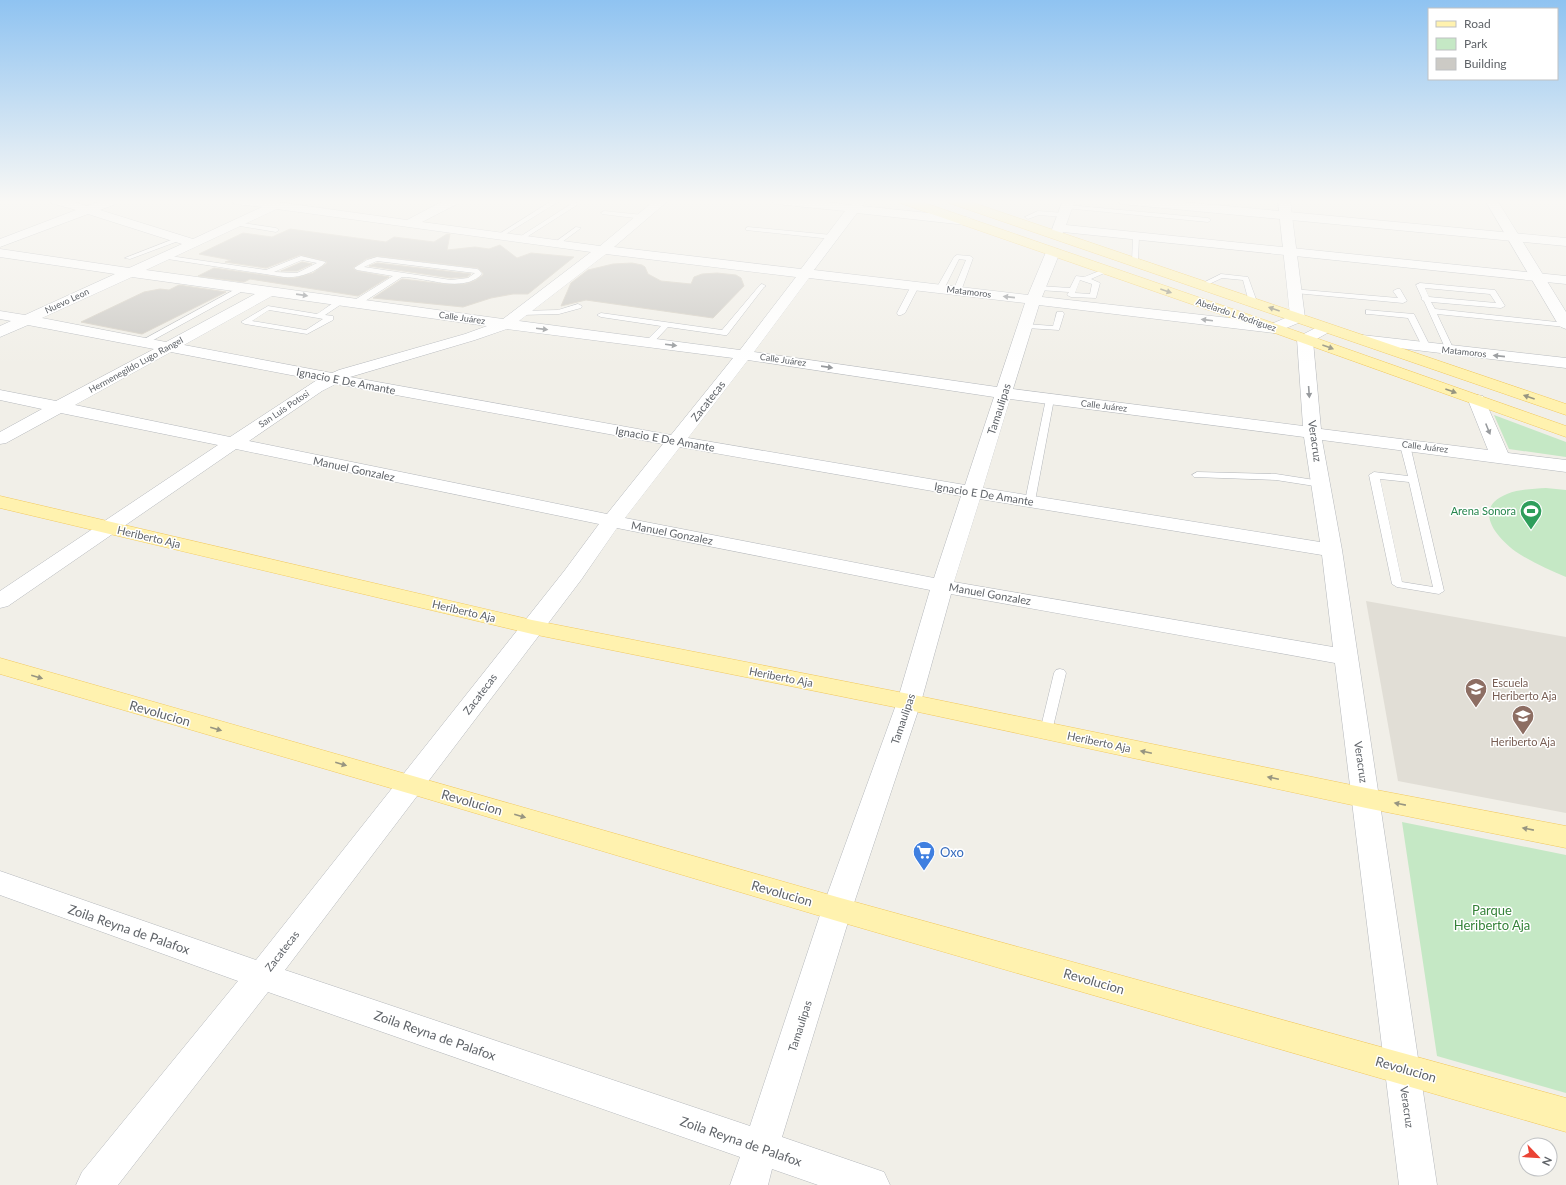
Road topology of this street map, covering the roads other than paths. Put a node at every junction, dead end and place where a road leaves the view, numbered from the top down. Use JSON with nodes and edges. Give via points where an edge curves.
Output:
{"nodes":[{"id":1,"x":69,"y":255,"type":"edge"},
{"id":2,"x":147,"y":255,"type":"edge"},
{"id":3,"x":167,"y":255,"type":"edge"},
{"id":4,"x":596,"y":255,"type":"edge"},
{"id":5,"x":650,"y":255,"type":"edge"},
{"id":6,"x":819,"y":255,"type":"edge"},
{"id":7,"x":1050,"y":255,"type":"edge"},
{"id":8,"x":1083,"y":255,"type":"edge"},
{"id":9,"x":1112,"y":255,"type":"edge"},
{"id":10,"x":1135,"y":255,"type":"edge"},
{"id":11,"x":1291,"y":255,"type":"edge"},
{"id":12,"x":1324,"y":255,"type":"edge"},
{"id":13,"x":1525,"y":255,"type":"edge"},
{"id":14,"x":163,"y":257,"type":"junction"},
{"id":15,"x":1135,"y":262,"type":"junction"},
{"id":16,"x":128,"y":265,"type":"junction"},
{"id":17,"x":1107,"y":270,"type":"junction"},
{"id":18,"x":268,"y":272,"type":"junction"},
{"id":19,"x":806,"y":273,"type":"junction"},
{"id":20,"x":400,"y":275,"type":"junction"},
{"id":21,"x":1538,"y":277,"type":"junction"},
{"id":22,"x":1084,"y":279,"type":"junction"},
{"id":23,"x":1566,"y":280,"type":"edge"},
{"id":24,"x":1203,"y":285,"type":"junction"},
{"id":25,"x":762,"y":286,"type":"dead end"},
{"id":26,"x":915,"y":286,"type":"junction"},
{"id":27,"x":246,"y":287,"type":"junction"},
{"id":28,"x":940,"y":289,"type":"junction"},
{"id":29,"x":1072,"y":290,"type":"junction"},
{"id":30,"x":271,"y":291,"type":"junction"},
{"id":31,"x":957,"y":291,"type":"junction"},
{"id":32,"x":1295,"y":291,"type":"junction"},
{"id":33,"x":1397,"y":291,"type":"dead end"},
{"id":34,"x":1037,"y":293,"type":"junction"},
{"id":35,"x":1426,"y":299,"type":"junction"},
{"id":36,"x":349,"y":302,"type":"junction"},
{"id":37,"x":1253,"y":302,"type":"junction"},
{"id":38,"x":578,"y":306,"type":"dead end"},
{"id":39,"x":1432,"y":311,"type":"junction"},
{"id":40,"x":1369,"y":312,"type":"dead end"},
{"id":41,"x":900,"y":313,"type":"dead end"},
{"id":42,"x":520,"y":314,"type":"junction"},
{"id":43,"x":1060,"y":314,"type":"dead end"},
{"id":44,"x":0,"y":315,"type":"edge"},
{"id":45,"x":601,"y":315,"type":"dead end"},
{"id":46,"x":318,"y":316,"type":"junction"},
{"id":47,"x":1298,"y":318,"type":"junction"},
{"id":48,"x":26,"y":320,"type":"junction"},
{"id":49,"x":506,"y":324,"type":"junction"},
{"id":50,"x":667,"y":324,"type":"junction"},
{"id":51,"x":1566,"y":324,"type":"edge"},
{"id":52,"x":1026,"y":326,"type":"junction"},
{"id":53,"x":1274,"y":328,"type":"junction"},
{"id":54,"x":1326,"y":328,"type":"junction"},
{"id":55,"x":0,"y":332,"type":"edge"},
{"id":56,"x":1305,"y":339,"type":"junction"},
{"id":57,"x":1362,"y":340,"type":"junction"},
{"id":58,"x":143,"y":342,"type":"junction"},
{"id":59,"x":649,"y":342,"type":"junction"},
{"id":60,"x":168,"y":347,"type":"junction"},
{"id":61,"x":1428,"y":348,"type":"junction"},
{"id":62,"x":1450,"y":350,"type":"junction"},
{"id":63,"x":744,"y":355,"type":"junction"},
{"id":64,"x":1566,"y":363,"type":"edge"},
{"id":65,"x":331,"y":379,"type":"junction"},
{"id":66,"x":1004,"y":393,"type":"junction"},
{"id":67,"x":0,"y":395,"type":"edge"},
{"id":68,"x":1050,"y":399,"type":"junction"},
{"id":69,"x":1477,"y":400,"type":"junction"},
{"id":70,"x":57,"y":408,"type":"junction"},
{"id":71,"x":1566,"y":410,"type":"edge"},
{"id":72,"x":1566,"y":432,"type":"edge"},
{"id":73,"x":1312,"y":433,"type":"junction"},
{"id":74,"x":0,"y":439,"type":"edge"},
{"id":75,"x":676,"y":442,"type":"junction"},
{"id":76,"x":232,"y":444,"type":"junction"},
{"id":77,"x":1405,"y":445,"type":"junction"},
{"id":78,"x":1500,"y":457,"type":"junction"},
{"id":79,"x":1563,"y":465,"type":"edge"},
{"id":80,"x":1197,"y":475,"type":"dead end"},
{"id":81,"x":1413,"y":480,"type":"junction"},
{"id":82,"x":1321,"y":484,"type":"junction"},
{"id":83,"x":972,"y":492,"type":"junction"},
{"id":84,"x":1030,"y":501,"type":"junction"},
{"id":85,"x":0,"y":502,"type":"edge"},
{"id":86,"x":612,"y":521,"type":"junction"},
{"id":87,"x":107,"y":528,"type":"junction"},
{"id":88,"x":1332,"y":550,"type":"junction"},
{"id":89,"x":942,"y":586,"type":"junction"},
{"id":90,"x":0,"y":601,"type":"edge"},
{"id":91,"x":532,"y":627,"type":"junction"},
{"id":92,"x":1346,"y":657,"type":"junction"},
{"id":93,"x":0,"y":666,"type":"edge"},
{"id":94,"x":1060,"y":673,"type":"dead end"},
{"id":95,"x":909,"y":702,"type":"junction"},
{"id":96,"x":1046,"y":731,"type":"junction"},
{"id":97,"x":411,"y":784,"type":"junction"},
{"id":98,"x":1366,"y":798,"type":"junction"},
{"id":99,"x":1566,"y":837,"type":"edge"},
{"id":100,"x":0,"y":883,"type":"edge"},
{"id":101,"x":837,"y":909,"type":"junction"},
{"id":102,"x":262,"y":976,"type":"junction"},
{"id":103,"x":1401,"y":1068,"type":"junction"},
{"id":104,"x":1566,"y":1115,"type":"edge"},
{"id":105,"x":761,"y":1148,"type":"junction"},
{"id":106,"x":95,"y":1185,"type":"edge"},
{"id":107,"x":749,"y":1185,"type":"edge"},
{"id":108,"x":871,"y":1185,"type":"edge"},
{"id":109,"x":1418,"y":1185,"type":"edge"}],
"edges":[{"from":1,"to":16,"type":"street","name":"Calle Juárez"},
{"from":2,"to":16,"type":"lane"},
{"from":3,"to":14,"type":"street","name":"Nuevo Leon"},
{"from":4,"to":42,"type":"street","name":"San Luis Potosi"},
{"from":5,"to":19,"type":"street","name":"Matamoros"},
{"from":6,"to":19,"type":"street","name":"Zacatecas"},
{"from":7,"to":34,"type":"street","name":"Tamaulipas"},
{"from":8,"to":17,"type":"main road","name":"Abelardo L Rodriguez"},
{"from":9,"to":15,"type":"main road","name":"Abelardo L Rodriguez"},
{"from":10,"to":15,"type":"lane"},
{"from":11,"to":32,"type":"street"},
{"from":12,"to":21,"type":"street"},
{"from":13,"to":21,"type":"street"},
{"from":14,"to":16,"type":"street","name":"Nuevo Leon"},
{"from":14,"to":18,"type":"lane"},
{"from":15,"to":24,"type":"main road","name":"Abelardo L Rodriguez"},
{"from":16,"to":27,"type":"street","name":"Calle Juárez"},
{"from":16,"to":48,"type":"street","name":"Nuevo Leon"},
{"from":17,"to":22,"type":"lane"},
{"from":17,"to":53,"type":"main road","name":"Abelardo L Rodriguez","one_way":true},
{"from":18,"to":18,"type":"lane","via":[[301,258],[323,262],[297,274]]},
{"from":19,"to":26,"type":"street","name":"Matamoros"},
{"from":19,"to":63,"type":"street","name":"Zacatecas"},
{"from":20,"to":20,"type":"lane","via":[[357,268],[377,259],[477,271],[480,274],[472,280],[461,282]]},
{"from":20,"to":36,"type":"lane"},
{"from":21,"to":23,"type":"street"},
{"from":21,"to":51,"type":"street"},
{"from":22,"to":29,"type":"lane","via":[[1078,277]]},
{"from":22,"to":29,"type":"lane","via":[[1096,283],[1092,296],[1071,296]]},
{"from":24,"to":37,"type":"main road","name":"Abelardo L Rodriguez"},
{"from":24,"to":37,"type":"lane","via":[[1221,276],[1246,278]]},
{"from":25,"to":50,"type":"lane","via":[[724,333]]},
{"from":26,"to":28,"type":"street","name":"Matamoros"},
{"from":26,"to":41,"type":"lane"},
{"from":27,"to":30,"type":"street","name":"Calle Juárez"},
{"from":27,"to":58,"type":"lane"},
{"from":28,"to":31,"type":"street","name":"Matamoros"},
{"from":28,"to":31,"type":"lane","via":[[957,257],[970,258]]},
{"from":29,"to":34,"type":"lane"},
{"from":30,"to":36,"type":"street","name":"Calle Juárez","one_way":true},
{"from":30,"to":60,"type":"street","name":"Hermenegildo Lugo Rangel"},
{"from":34,"to":31,"type":"street","name":"Matamoros","one_way":true},
{"from":32,"to":33,"type":"lane","via":[[1403,302]]},
{"from":32,"to":47,"type":"street"},
{"from":34,"to":52,"type":"street","name":"Tamaulipas"},
{"from":53,"to":34,"type":"street","name":"Matamoros","one_way":true},
{"from":35,"to":35,"type":"lane","via":[[1486,305],[1501,306],[1492,292],[1420,285]]},
{"from":35,"to":39,"type":"lane"},
{"from":36,"to":46,"type":"lane"},
{"from":36,"to":49,"type":"street","name":"Calle Juárez"},
{"from":47,"to":37,"type":"main road","name":"Abelardo L Rodriguez","one_way":true},
{"from":38,"to":42,"type":"lane","via":[[559,312]]},
{"from":39,"to":51,"type":"lane"},
{"from":39,"to":62,"type":"lane"},
{"from":40,"to":61,"type":"lane","via":[[1411,316]]},
{"from":42,"to":49,"type":"street","name":"San Luis Potosi"},
{"from":43,"to":52,"type":"lane","via":[[1056,328]]},
{"from":44,"to":48,"type":"street","name":"Ignacio E De Amante"},
{"from":45,"to":50,"type":"lane"},
{"from":46,"to":46,"type":"lane","via":[[268,308],[245,322],[307,332],[330,318]]},
{"from":47,"to":53,"type":"street"},
{"from":47,"to":54,"type":"main road","name":"Abelardo L Rodriguez"},
{"from":48,"to":55,"type":"street","name":"Nuevo Leon"},
{"from":48,"to":58,"type":"street","name":"Ignacio E De Amante"},
{"from":49,"to":59,"type":"street","name":"Calle Juárez","one_way":true},
{"from":49,"to":65,"type":"street","name":"San Luis Potosi"},
{"from":50,"to":59,"type":"lane"},
{"from":52,"to":66,"type":"street","name":"Tamaulipas"},
{"from":53,"to":56,"type":"main road","name":"Abelardo L Rodriguez"},
{"from":54,"to":56,"type":"street"},
{"from":54,"to":57,"type":"main road","name":"Abelardo L Rodriguez"},
{"from":56,"to":69,"type":"main road","name":"Abelardo L Rodriguez","one_way":true},
{"from":56,"to":73,"type":"street","name":"Veracruz","one_way":true},
{"from":57,"to":61,"type":"street","name":"Matamoros"},
{"from":71,"to":57,"type":"main road","name":"Abelardo L Rodriguez","one_way":true},
{"from":58,"to":60,"type":"street","name":"Ignacio E De Amante"},
{"from":59,"to":63,"type":"street","name":"Calle Juárez","one_way":true},
{"from":60,"to":65,"type":"street","name":"Ignacio E De Amante"},
{"from":60,"to":70,"type":"street","name":"Hermenegildo Lugo Rangel"},
{"from":61,"to":62,"type":"street","name":"Matamoros"},
{"from":64,"to":62,"type":"street","name":"Matamoros","one_way":true},
{"from":63,"to":66,"type":"street","name":"Calle Juárez","one_way":true},
{"from":63,"to":75,"type":"street","name":"Zacatecas"},
{"from":65,"to":75,"type":"street","name":"Ignacio E De Amante"},
{"from":65,"to":76,"type":"street","name":"San Luis Potosi"},
{"from":66,"to":68,"type":"street","name":"Calle Juárez"},
{"from":66,"to":83,"type":"street","name":"Tamaulipas"},
{"from":67,"to":70,"type":"street","name":"Manuel Gonzalez"},
{"from":68,"to":73,"type":"street","name":"Calle Juárez"},
{"from":68,"to":84,"type":"lane"},
{"from":69,"to":72,"type":"main road","name":"Abelardo L Rodriguez"},
{"from":69,"to":78,"type":"street","one_way":true},
{"from":70,"to":74,"type":"street","name":"Hermenegildo Lugo Rangel"},
{"from":70,"to":76,"type":"street","name":"Manuel Gonzalez"},
{"from":73,"to":77,"type":"street","name":"Calle Juárez"},
{"from":73,"to":82,"type":"street","name":"Veracruz"},
{"from":75,"to":83,"type":"street","name":"Ignacio E De Amante"},
{"from":75,"to":86,"type":"street","name":"Zacatecas"},
{"from":76,"to":86,"type":"street","name":"Manuel Gonzalez"},
{"from":76,"to":87,"type":"street","name":"San Luis Potosi"},
{"from":77,"to":78,"type":"street","name":"Calle Juárez"},
{"from":77,"to":81,"type":"lane"},
{"from":78,"to":79,"type":"street","name":"Calle Juárez"},
{"from":80,"to":82,"type":"lane","via":[[1276,477]]},
{"from":81,"to":81,"type":"lane","via":[[1427,540],[1439,592],[1397,584],[1374,475]]},
{"from":82,"to":88,"type":"street","name":"Veracruz"},
{"from":83,"to":84,"type":"street","name":"Ignacio E De Amante"},
{"from":83,"to":89,"type":"street","name":"Tamaulipas"},
{"from":84,"to":88,"type":"street","name":"Ignacio E De Amante"},
{"from":85,"to":87,"type":"main road","name":"Heriberto Aja"},
{"from":86,"to":89,"type":"street","name":"Manuel Gonzalez"},
{"from":86,"to":91,"type":"street","name":"Zacatecas"},
{"from":87,"to":90,"type":"street","name":"San Luis Potosi"},
{"from":87,"to":91,"type":"main road","name":"Heriberto Aja"},
{"from":88,"to":92,"type":"street","name":"Veracruz"},
{"from":89,"to":92,"type":"street","name":"Manuel Gonzalez"},
{"from":89,"to":95,"type":"street","name":"Tamaulipas"},
{"from":91,"to":95,"type":"main road","name":"Heriberto Aja"},
{"from":91,"to":97,"type":"street","name":"Zacatecas"},
{"from":92,"to":98,"type":"street","name":"Veracruz"},
{"from":93,"to":97,"type":"main road","name":"Revolucion","one_way":true},
{"from":94,"to":96,"type":"lane"},
{"from":95,"to":96,"type":"main road","name":"Heriberto Aja"},
{"from":95,"to":101,"type":"street","name":"Tamaulipas"},
{"from":98,"to":96,"type":"main road","name":"Heriberto Aja","one_way":true},
{"from":97,"to":101,"type":"main road","name":"Revolucion","one_way":true},
{"from":97,"to":102,"type":"street","name":"Zacatecas"},
{"from":99,"to":98,"type":"main road","name":"Heriberto Aja","one_way":true},
{"from":98,"to":103,"type":"street","name":"Veracruz"},
{"from":100,"to":102,"type":"street","name":"Zoila Reyna de Palafox"},
{"from":101,"to":103,"type":"main road","name":"Revolucion"},
{"from":101,"to":105,"type":"street","name":"Tamaulipas"},
{"from":102,"to":105,"type":"street","name":"Zoila Reyna de Palafox"},
{"from":102,"to":106,"type":"street","name":"Zacatecas"},
{"from":103,"to":104,"type":"main road","name":"Revolucion"},
{"from":103,"to":109,"type":"street","name":"Veracruz"},
{"from":105,"to":107,"type":"street","name":"Tamaulipas"},
{"from":105,"to":108,"type":"street","name":"Zoila Reyna de Palafox"}]}
